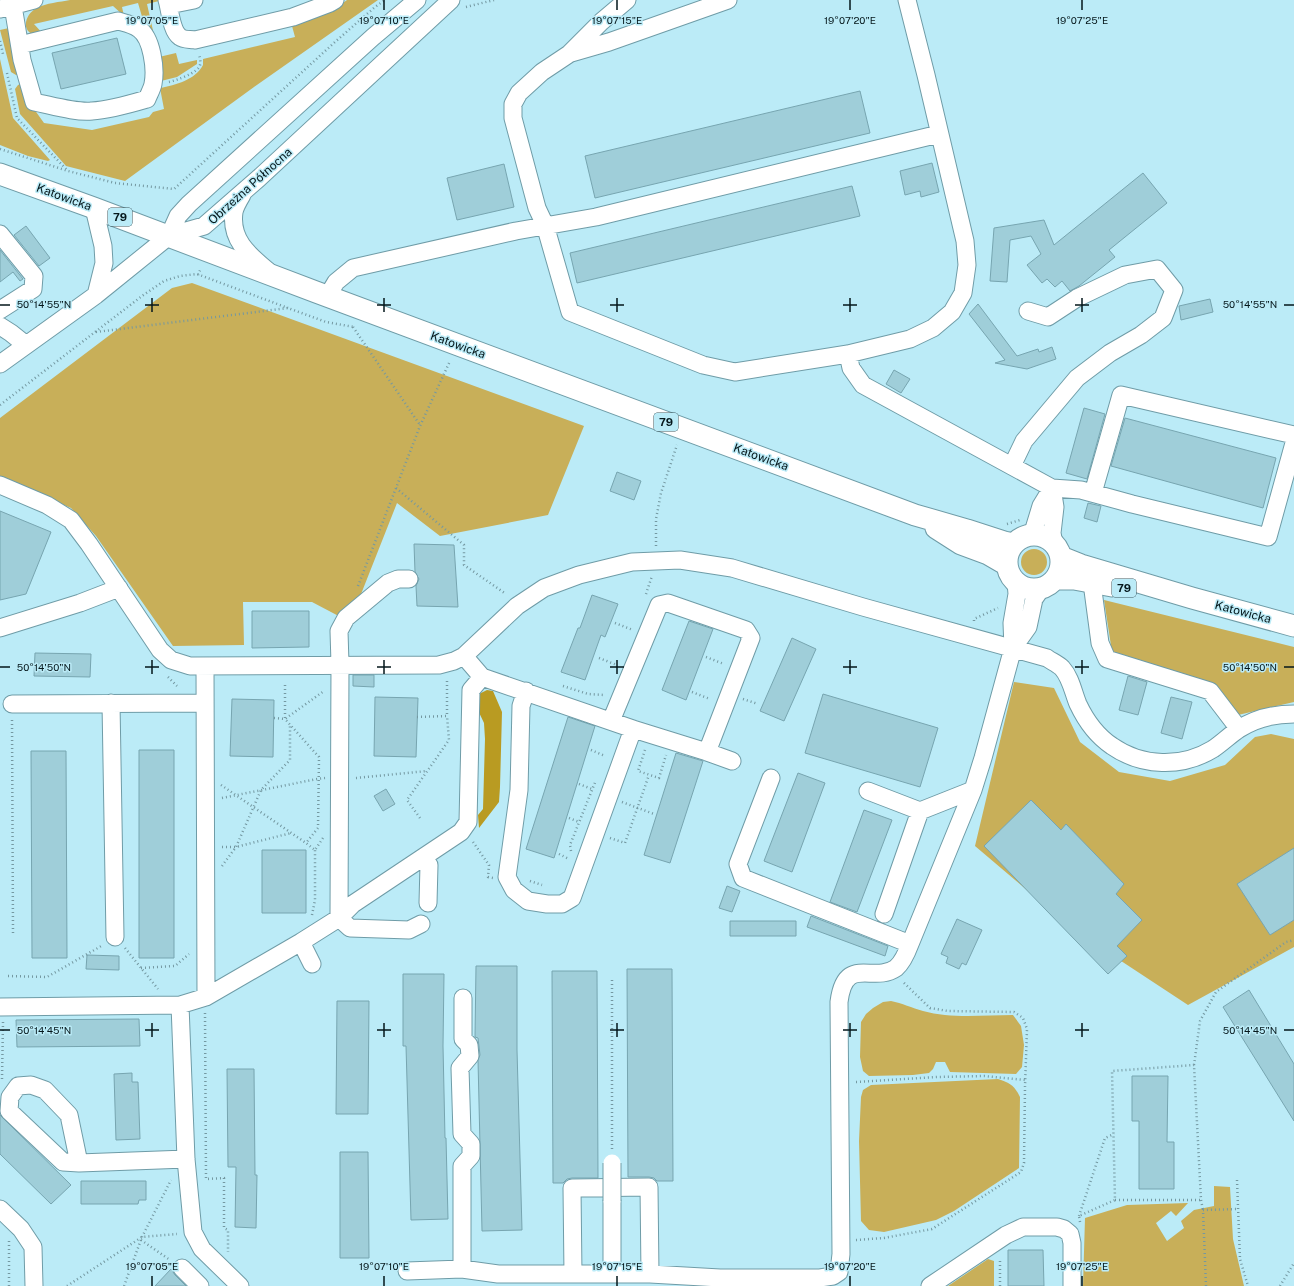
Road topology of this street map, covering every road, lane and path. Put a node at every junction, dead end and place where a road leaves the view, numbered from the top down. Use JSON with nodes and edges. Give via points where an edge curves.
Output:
{"nodes":[{"id":1,"x":34,"y":0,"type":"edge"},
{"id":2,"x":194,"y":0,"type":"edge"},
{"id":3,"x":334,"y":0,"type":"edge"},
{"id":4,"x":385,"y":0,"type":"edge"},
{"id":5,"x":417,"y":0,"type":"edge"},
{"id":6,"x":451,"y":0,"type":"edge"},
{"id":7,"x":627,"y":0,"type":"edge"},
{"id":8,"x":728,"y":0,"type":"edge"},
{"id":9,"x":907,"y":0,"type":"edge"},
{"id":10,"x":168,"y":3,"type":"edge"},
{"id":11,"x":8,"y":5,"type":"edge"},
{"id":12,"x":309,"y":6,"type":"edge"},
{"id":13,"x":0,"y":41,"type":"edge"},
{"id":14,"x":20,"y":45,"type":"junction"},
{"id":15,"x":569,"y":54,"type":"junction"},
{"id":16,"x":4,"y":56,"type":"dead end"},
{"id":17,"x":7,"y":72,"type":"dead end"},
{"id":18,"x":939,"y":134,"type":"junction"},
{"id":19,"x":0,"y":150,"type":"edge"},
{"id":20,"x":68,"y":171,"type":"junction"},
{"id":21,"x":0,"y":174,"type":"edge"},
{"id":22,"x":243,"y":193,"type":"junction"},
{"id":23,"x":94,"y":208,"type":"junction"},
{"id":24,"x":544,"y":226,"type":"junction"},
{"id":25,"x":0,"y":234,"type":"edge"},
{"id":26,"x":169,"y":236,"type":"junction"},
{"id":27,"x":274,"y":277,"type":"junction"},
{"id":28,"x":96,"y":295,"type":"junction"},
{"id":29,"x":328,"y":296,"type":"junction"},
{"id":30,"x":288,"y":308,"type":"junction"},
{"id":31,"x":0,"y":310,"type":"edge"},
{"id":32,"x":1028,"y":311,"type":"dead end"},
{"id":33,"x":0,"y":326,"type":"edge"},
{"id":34,"x":353,"y":327,"type":"junction"},
{"id":35,"x":357,"y":327,"type":"dead end"},
{"id":36,"x":96,"y":332,"type":"junction"},
{"id":37,"x":26,"y":345,"type":"junction"},
{"id":38,"x":848,"y":354,"type":"junction"},
{"id":39,"x":0,"y":364,"type":"edge"},
{"id":40,"x":457,"y":364,"type":"dead end"},
{"id":41,"x":0,"y":405,"type":"edge"},
{"id":42,"x":420,"y":426,"type":"junction"},
{"id":43,"x":1294,"y":435,"type":"edge"},
{"id":44,"x":1294,"y":443,"type":"edge"},
{"id":45,"x":684,"y":448,"type":"dead end"},
{"id":46,"x":1012,"y":466,"type":"junction"},
{"id":47,"x":0,"y":486,"type":"edge"},
{"id":48,"x":396,"y":488,"type":"junction"},
{"id":49,"x":1052,"y":488,"type":"junction"},
{"id":50,"x":1092,"y":493,"type":"junction"},
{"id":51,"x":915,"y":515,"type":"junction"},
{"id":52,"x":1021,"y":540,"type":"junction"},
{"id":53,"x":1058,"y":550,"type":"junction"},
{"id":54,"x":656,"y":561,"type":"junction"},
{"id":55,"x":1011,"y":573,"type":"junction"},
{"id":56,"x":409,"y":579,"type":"dead end"},
{"id":57,"x":1092,"y":583,"type":"junction"},
{"id":58,"x":1048,"y":584,"type":"junction"},
{"id":59,"x":119,"y":588,"type":"junction"},
{"id":60,"x":357,"y":589,"type":"dead end"},
{"id":61,"x":1192,"y":598,"type":"junction"},
{"id":62,"x":644,"y":601,"type":"dead end"},
{"id":63,"x":517,"y":606,"type":"junction"},
{"id":64,"x":1015,"y":609,"type":"junction"},
{"id":65,"x":615,"y":623,"type":"dead end"},
{"id":66,"x":636,"y":623,"type":"dead end"},
{"id":67,"x":1294,"y":626,"type":"edge"},
{"id":68,"x":0,"y":628,"type":"edge"},
{"id":69,"x":974,"y":638,"type":"junction"},
{"id":70,"x":1013,"y":648,"type":"junction"},
{"id":71,"x":464,"y":656,"type":"junction"},
{"id":72,"x":706,"y":657,"type":"dead end"},
{"id":73,"x":599,"y":658,"type":"dead end"},
{"id":74,"x":340,"y":664,"type":"junction"},
{"id":75,"x":725,"y":664,"type":"dead end"},
{"id":76,"x":205,"y":666,"type":"junction"},
{"id":77,"x":621,"y":667,"type":"dead end"},
{"id":78,"x":447,"y":674,"type":"dead end"},
{"id":79,"x":285,"y":677,"type":"dead end"},
{"id":80,"x":482,"y":677,"type":"junction"},
{"id":81,"x":559,"y":685,"type":"dead end"},
{"id":82,"x":325,"y":691,"type":"dead end"},
{"id":83,"x":526,"y":692,"type":"junction"},
{"id":84,"x":692,"y":692,"type":"dead end"},
{"id":85,"x":745,"y":692,"type":"dead end"},
{"id":86,"x":742,"y":699,"type":"junction"},
{"id":87,"x":711,"y":700,"type":"dead end"},
{"id":88,"x":111,"y":703,"type":"junction"},
{"id":89,"x":12,"y":704,"type":"joint"},
{"id":90,"x":205,"y":704,"type":"junction"},
{"id":91,"x":758,"y":704,"type":"dead end"},
{"id":92,"x":740,"y":706,"type":"dead end"},
{"id":93,"x":1294,"y":714,"type":"edge"},
{"id":94,"x":614,"y":715,"type":"junction"},
{"id":95,"x":447,"y":716,"type":"junction"},
{"id":96,"x":417,"y":717,"type":"dead end"},
{"id":97,"x":274,"y":718,"type":"dead end"},
{"id":98,"x":285,"y":719,"type":"junction"},
{"id":99,"x":290,"y":725,"type":"junction"},
{"id":100,"x":1239,"y":729,"type":"junction"},
{"id":101,"x":632,"y":733,"type":"junction"},
{"id":102,"x":591,"y":750,"type":"dead end"},
{"id":103,"x":608,"y":750,"type":"dead end"},
{"id":104,"x":667,"y":750,"type":"dead end"},
{"id":105,"x":707,"y":752,"type":"junction"},
{"id":106,"x":605,"y":756,"type":"junction"},
{"id":107,"x":732,"y":761,"type":"dead end"},
{"id":108,"x":603,"y":762,"type":"dead end"},
{"id":109,"x":427,"y":771,"type":"junction"},
{"id":110,"x":649,"y":775,"type":"junction"},
{"id":111,"x":597,"y":776,"type":"dead end"},
{"id":112,"x":339,"y":778,"type":"junction"},
{"id":113,"x":771,"y":778,"type":"dead end"},
{"id":114,"x":319,"y":779,"type":"junction"},
{"id":115,"x":215,"y":782,"type":"dead end"},
{"id":116,"x":579,"y":784,"type":"dead end"},
{"id":117,"x":592,"y":789,"type":"junction"},
{"id":118,"x":261,"y":790,"type":"junction"},
{"id":119,"x":973,"y":790,"type":"junction"},
{"id":120,"x":868,"y":791,"type":"dead end"},
{"id":121,"x":235,"y":795,"type":"junction"},
{"id":122,"x":609,"y":798,"type":"junction"},
{"id":123,"x":215,"y":799,"type":"dead end"},
{"id":124,"x":253,"y":808,"type":"junction"},
{"id":125,"x":638,"y":808,"type":"junction"},
{"id":126,"x":920,"y":811,"type":"junction"},
{"id":127,"x":654,"y":814,"type":"dead end"},
{"id":128,"x":420,"y":818,"type":"dead end"},
{"id":129,"x":569,"y":818,"type":"dead end"},
{"id":130,"x":579,"y":822,"type":"junction"},
{"id":131,"x":464,"y":828,"type":"junction"},
{"id":132,"x":291,"y":833,"type":"junction"},
{"id":133,"x":596,"y":833,"type":"junction"},
{"id":134,"x":338,"y":837,"type":"junction"},
{"id":135,"x":306,"y":843,"type":"junction"},
{"id":136,"x":216,"y":847,"type":"dead end"},
{"id":137,"x":236,"y":847,"type":"junction"},
{"id":138,"x":315,"y":850,"type":"junction"},
{"id":139,"x":559,"y":854,"type":"dead end"},
{"id":140,"x":423,"y":858,"type":"junction"},
{"id":141,"x":569,"y":859,"type":"junction"},
{"id":142,"x":567,"y":866,"type":"dead end"},
{"id":143,"x":220,"y":869,"type":"dead end"},
{"id":144,"x":509,"y":880,"type":"junction"},
{"id":145,"x":544,"y":886,"type":"dead end"},
{"id":146,"x":428,"y":903,"type":"dead end"},
{"id":147,"x":884,"y":914,"type":"dead end"},
{"id":148,"x":339,"y":918,"type":"junction"},
{"id":149,"x":421,"y":924,"type":"dead end"},
{"id":150,"x":13,"y":934,"type":"dead end"},
{"id":151,"x":115,"y":937,"type":"junction"},
{"id":152,"x":304,"y":940,"type":"junction"},
{"id":153,"x":1294,"y":940,"type":"edge"},
{"id":154,"x":910,"y":944,"type":"junction"},
{"id":155,"x":206,"y":950,"type":"junction"},
{"id":156,"x":312,"y":964,"type":"dead end"},
{"id":157,"x":141,"y":968,"type":"junction"},
{"id":158,"x":891,"y":971,"type":"junction"},
{"id":159,"x":8,"y":976,"type":"dead end"},
{"id":160,"x":612,"y":979,"type":"dead end"},
{"id":161,"x":463,"y":998,"type":"dead end"},
{"id":162,"x":206,"y":1003,"type":"junction"},
{"id":163,"x":175,"y":1005,"type":"junction"},
{"id":164,"x":2,"y":1007,"type":"edge"},
{"id":165,"x":1194,"y":1065,"type":"junction"},
{"id":166,"x":1025,"y":1080,"type":"junction"},
{"id":167,"x":2,"y":1081,"type":"dead end"},
{"id":168,"x":840,"y":1083,"type":"junction"},
{"id":169,"x":1114,"y":1134,"type":"junction"},
{"id":170,"x":180,"y":1159,"type":"junction"},
{"id":171,"x":79,"y":1163,"type":"junction"},
{"id":172,"x":612,"y":1163,"type":"joint"},
{"id":173,"x":1237,"y":1180,"type":"dead end"},
{"id":174,"x":1116,"y":1200,"type":"junction"},
{"id":175,"x":1201,"y":1200,"type":"junction"},
{"id":176,"x":1238,"y":1209,"type":"junction"},
{"id":177,"x":1203,"y":1210,"type":"junction"},
{"id":178,"x":4,"y":1213,"type":"edge"},
{"id":179,"x":1080,"y":1216,"type":"junction"},
{"id":180,"x":1080,"y":1224,"type":"dead end"},
{"id":181,"x":193,"y":1232,"type":"junction"},
{"id":182,"x":142,"y":1238,"type":"junction"},
{"id":183,"x":1000,"y":1240,"type":"junction"},
{"id":184,"x":841,"y":1242,"type":"junction"},
{"id":185,"x":1294,"y":1263,"type":"edge"},
{"id":186,"x":182,"y":1268,"type":"joint"},
{"id":187,"x":462,"y":1270,"type":"junction"},
{"id":188,"x":407,"y":1271,"type":"dead end"},
{"id":189,"x":573,"y":1274,"type":"junction"},
{"id":190,"x":612,"y":1274,"type":"junction"},
{"id":191,"x":650,"y":1274,"type":"junction"},
{"id":192,"x":498,"y":1280,"type":"edge"},
{"id":193,"x":231,"y":1281,"type":"edge"},
{"id":194,"x":10,"y":1286,"type":"edge"},
{"id":195,"x":34,"y":1286,"type":"edge"},
{"id":196,"x":67,"y":1286,"type":"edge"},
{"id":197,"x":124,"y":1286,"type":"edge"},
{"id":198,"x":200,"y":1286,"type":"edge"},
{"id":199,"x":930,"y":1286,"type":"edge"},
{"id":200,"x":1000,"y":1286,"type":"edge"},
{"id":201,"x":1072,"y":1286,"type":"edge"},
{"id":202,"x":1206,"y":1286,"type":"edge"},
{"id":203,"x":1248,"y":1286,"type":"edge"},
{"id":204,"x":1280,"y":1286,"type":"edge"}],
"edges":[{"from":1,"to":11,"type":"street"},
{"from":2,"to":10,"type":"street"},
{"from":3,"to":12,"type":"street"},
{"from":4,"to":20,"type":"path","via":[[335,42],[174,189],[115,183]]},
{"from":5,"to":26,"type":"street","via":[[189,204],[178,216]]},
{"from":6,"to":22,"type":"street","name":"Obrzeżna Północna"},
{"from":7,"to":15,"type":"street"},
{"from":8,"to":15,"type":"street"},
{"from":9,"to":18,"type":"street"},
{"from":10,"to":12,"type":"street","via":[[177,34],[185,39],[195,40],[293,17]]},
{"from":11,"to":14,"type":"street"},
{"from":13,"to":16,"type":"path"},
{"from":14,"to":14,"type":"street","via":[[34,102],[91,111],[147,98],[153,85],[152,52],[146,37],[139,29],[129,24],[118,22]]},
{"from":15,"to":24,"type":"street","via":[[542,72],[519,92],[513,104],[513,118]]},
{"from":17,"to":20,"type":"path","via":[[17,118]]},
{"from":18,"to":24,"type":"street","via":[[596,217]]},
{"from":18,"to":38,"type":"street","via":[[965,241],[967,265],[963,293],[952,312],[933,328],[910,339]]},
{"from":19,"to":20,"type":"path"},
{"from":21,"to":23,"type":"main road","name":"Katowicka","number":"79"},
{"from":22,"to":26,"type":"street","name":"Obrzeżna Północna","via":[[204,226]]},
{"from":22,"to":27,"type":"street","via":[[234,211],[234,233],[239,243]]},
{"from":23,"to":26,"type":"main road","name":"Katowicka","number":"79"},
{"from":23,"to":28,"type":"street","via":[[103,246],[104,263]]},
{"from":24,"to":29,"type":"street","via":[[353,268],[336,282]]},
{"from":24,"to":38,"type":"street","via":[[570,312],[703,365],[735,372]]},
{"from":25,"to":31,"type":"street","via":[[34,276],[33,289]]},
{"from":26,"to":27,"type":"main road","name":"Katowicka","number":"79"},
{"from":26,"to":28,"type":"street"},
{"from":27,"to":29,"type":"main road","name":"Katowicka","number":"79"},
{"from":28,"to":37,"type":"street"},
{"from":29,"to":51,"type":"main road","name":"Katowicka","number":"79"},
{"from":30,"to":34,"type":"path","via":[[326,322]]},
{"from":30,"to":36,"type":"path"},
{"from":30,"to":36,"type":"path","via":[[190,274],[164,281]]},
{"from":32,"to":46,"type":"street","via":[[1048,317],[1078,298],[1125,275],[1157,269],[1174,290],[1163,318],[1077,378],[1024,442]]},
{"from":33,"to":37,"type":"street"},
{"from":34,"to":35,"type":"path"},
{"from":34,"to":42,"type":"path"},
{"from":36,"to":41,"type":"path"},
{"from":37,"to":39,"type":"street"},
{"from":38,"to":46,"type":"street","via":[[851,368],[863,385]]},
{"from":40,"to":42,"type":"path","via":[[450,361]]},
{"from":42,"to":48,"type":"path"},
{"from":43,"to":50,"type":"street","via":[[1121,395]]},
{"from":44,"to":50,"type":"street","via":[[1268,537]]},
{"from":45,"to":54,"type":"path","via":[[676,445],[661,493],[656,519]]},
{"from":46,"to":49,"type":"street"},
{"from":47,"to":59,"type":"street","via":[[47,505],[71,520]]},
{"from":48,"to":60,"type":"path"},
{"from":48,"to":63,"type":"path","via":[[464,545],[464,565],[510,597]]},
{"from":49,"to":50,"type":"street"},
{"from":49,"to":52,"type":"street","via":[[1034,529]]},
{"from":49,"to":53,"type":"street","via":[[1052,533]]},
{"from":51,"to":52,"type":"main road","name":"Katowicka","number":"79","via":[[1004,542]]},
{"from":51,"to":55,"type":"main road","name":"Katowicka","number":"79","via":[[961,544],[988,554]]},
{"from":52,"to":53,"type":"main road","number":"79","via":[[1042,536]]},
{"from":52,"to":55,"type":"main road","via":[[1009,552]]},
{"from":53,"to":58,"type":"main road","via":[[1061,569]]},
{"from":53,"to":61,"type":"main road","name":"Katowicka","number":"79","via":[[1081,565]]},
{"from":54,"to":62,"type":"path"},
{"from":54,"to":63,"type":"street","via":[[632,562],[579,575],[544,588]]},
{"from":54,"to":69,"type":"street","via":[[680,560],[732,568]]},
{"from":55,"to":58,"type":"main road","number":"79","via":[[1026,588]]},
{"from":55,"to":64,"type":"street","via":[[1016,594]]},
{"from":56,"to":74,"type":"street","via":[[388,582],[346,618],[339,631]]},
{"from":57,"to":58,"type":"main road","name":"Katowicka","number":"79","via":[[1074,579]]},
{"from":57,"to":61,"type":"main road","name":"Katowicka","number":"79"},
{"from":57,"to":100,"type":"street","via":[[1100,643],[1107,659],[1210,692]]},
{"from":58,"to":70,"type":"street","via":[[1034,599],[1028,627]]},
{"from":59,"to":68,"type":"street"},
{"from":59,"to":76,"type":"street","via":[[160,650],[171,660],[190,666]]},
{"from":61,"to":67,"type":"main road","name":"Katowicka","number":"79"},
{"from":63,"to":71,"type":"street"},
{"from":64,"to":69,"type":"path","via":[[1006,605],[974,619],[977,626]]},
{"from":64,"to":70,"type":"street","via":[[1012,623]]},
{"from":65,"to":66,"type":"path","via":[[633,630]]},
{"from":69,"to":70,"type":"street"},
{"from":70,"to":100,"type":"street","via":[[1047,658],[1061,668],[1086,719],[1098,735],[1113,747],[1146,762],[1168,763],[1190,759],[1212,749]]},
{"from":70,"to":119,"type":"street"},
{"from":71,"to":74,"type":"street","via":[[439,664]]},
{"from":71,"to":80,"type":"street"},
{"from":72,"to":75,"type":"path"},
{"from":73,"to":77,"type":"path"},
{"from":74,"to":76,"type":"street"},
{"from":74,"to":112,"type":"street"},
{"from":76,"to":90,"type":"street"},
{"from":78,"to":95,"type":"path"},
{"from":79,"to":98,"type":"path"},
{"from":80,"to":83,"type":"street"},
{"from":80,"to":131,"type":"street","via":[[471,690],[468,822]]},
{"from":81,"to":94,"type":"path","via":[[588,694],[606,694]]},
{"from":82,"to":98,"type":"path"},
{"from":83,"to":94,"type":"street"},
{"from":83,"to":144,"type":"street","via":[[521,706],[519,790],[507,877]]},
{"from":84,"to":87,"type":"path"},
{"from":85,"to":86,"type":"path"},
{"from":86,"to":91,"type":"path"},
{"from":86,"to":92,"type":"path"},
{"from":88,"to":89,"type":"street"},
{"from":88,"to":90,"type":"street"},
{"from":88,"to":151,"type":"street"},
{"from":89,"to":150,"type":"path"},
{"from":90,"to":155,"type":"street"},
{"from":93,"to":100,"type":"street","via":[[1266,716]]},
{"from":94,"to":101,"type":"street"},
{"from":94,"to":105,"type":"street","via":[[659,605],[668,603],[746,630],[751,638]]},
{"from":95,"to":96,"type":"path"},
{"from":95,"to":109,"type":"path","via":[[449,740]]},
{"from":97,"to":98,"type":"path"},
{"from":98,"to":99,"type":"path"},
{"from":99,"to":114,"type":"path","via":[[319,757]]},
{"from":99,"to":118,"type":"path","via":[[290,760]]},
{"from":101,"to":105,"type":"street"},
{"from":101,"to":110,"type":"path","via":[[647,743],[638,771]]},
{"from":101,"to":122,"type":"street"},
{"from":102,"to":106,"type":"path"},
{"from":103,"to":106,"type":"path"},
{"from":104,"to":110,"type":"path","via":[[659,778]]},
{"from":105,"to":107,"type":"street"},
{"from":106,"to":108,"type":"path"},
{"from":109,"to":112,"type":"path"},
{"from":109,"to":128,"type":"path","via":[[407,800]]},
{"from":110,"to":125,"type":"path"},
{"from":111,"to":117,"type":"path"},
{"from":112,"to":114,"type":"path"},
{"from":112,"to":134,"type":"street"},
{"from":113,"to":154,"type":"street","via":[[738,864],[743,878]]},
{"from":114,"to":118,"type":"path"},
{"from":114,"to":135,"type":"path","via":[[318,828]]},
{"from":115,"to":121,"type":"path"},
{"from":116,"to":117,"type":"path"},
{"from":117,"to":130,"type":"path"},
{"from":118,"to":121,"type":"path"},
{"from":118,"to":124,"type":"path"},
{"from":119,"to":126,"type":"street"},
{"from":119,"to":154,"type":"street"},
{"from":120,"to":126,"type":"street"},
{"from":121,"to":123,"type":"path"},
{"from":121,"to":124,"type":"path"},
{"from":122,"to":125,"type":"path"},
{"from":122,"to":133,"type":"street"},
{"from":124,"to":132,"type":"path"},
{"from":124,"to":137,"type":"path"},
{"from":125,"to":127,"type":"path"},
{"from":125,"to":133,"type":"path","via":[[625,843]]},
{"from":126,"to":147,"type":"street"},
{"from":129,"to":130,"type":"path"},
{"from":130,"to":141,"type":"path","via":[[570,845]]},
{"from":131,"to":140,"type":"street","via":[[462,832]]},
{"from":131,"to":144,"type":"path","via":[[489,865],[488,877]]},
{"from":132,"to":135,"type":"path"},
{"from":132,"to":137,"type":"path"},
{"from":133,"to":144,"type":"street","via":[[572,898],[562,904],[528,901],[514,890]]},
{"from":134,"to":138,"type":"path","via":[[324,836]]},
{"from":134,"to":148,"type":"street"},
{"from":135,"to":138,"type":"path"},
{"from":136,"to":137,"type":"path"},
{"from":137,"to":143,"type":"path"},
{"from":138,"to":152,"type":"path","via":[[315,900]]},
{"from":139,"to":141,"type":"path"},
{"from":140,"to":146,"type":"street","via":[[429,865]]},
{"from":140,"to":148,"type":"street","via":[[353,904]]},
{"from":141,"to":142,"type":"path"},
{"from":144,"to":145,"type":"path","via":[[518,876]]},
{"from":148,"to":149,"type":"street","via":[[350,928],[408,930]]},
{"from":148,"to":152,"type":"street"},
{"from":151,"to":157,"type":"path"},
{"from":151,"to":159,"type":"path","via":[[47,978]]},
{"from":152,"to":156,"type":"street"},
{"from":152,"to":162,"type":"street"},
{"from":153,"to":165,"type":"path","via":[[1286,942],[1216,992],[1200,1021]]},
{"from":154,"to":158,"type":"street","via":[[904,959]]},
{"from":155,"to":157,"type":"path","via":[[195,950],[175,966]]},
{"from":155,"to":162,"type":"street"},
{"from":157,"to":163,"type":"path"},
{"from":158,"to":166,"type":"path","via":[[930,1008],[948,1011],[1014,1012],[1023,1018],[1027,1029]]},
{"from":158,"to":168,"type":"street","via":[[852,975],[842,987],[839,1002]]},
{"from":160,"to":172,"type":"path"},
{"from":161,"to":187,"type":"street","via":[[464,1039],[469,1045],[470,1056],[460,1068],[462,1134],[471,1144],[471,1156],[462,1166]]},
{"from":162,"to":163,"type":"street"},
{"from":162,"to":193,"type":"path","via":[[206,1179],[224,1178],[224,1228],[228,1230]]},
{"from":163,"to":164,"type":"street"},
{"from":163,"to":170,"type":"street"},
{"from":164,"to":167,"type":"path"},
{"from":165,"to":169,"type":"path","via":[[1112,1071]]},
{"from":165,"to":175,"type":"path"},
{"from":166,"to":168,"type":"path","via":[[984,1076]]},
{"from":166,"to":184,"type":"path","via":[[1024,1163],[1021,1172],[932,1229],[884,1238]]},
{"from":168,"to":184,"type":"street"},
{"from":169,"to":174,"type":"path"},
{"from":169,"to":179,"type":"path","via":[[1105,1138]]},
{"from":170,"to":171,"type":"street"},
{"from":170,"to":181,"type":"street"},
{"from":170,"to":182,"type":"path"},
{"from":171,"to":171,"type":"street","via":[[63,1162],[9,1111],[10,1097],[18,1086],[31,1085],[45,1090],[69,1115]]},
{"from":172,"to":190,"type":"street","bridge":true},
{"from":173,"to":176,"type":"path"},
{"from":174,"to":175,"type":"path"},
{"from":174,"to":179,"type":"path"},
{"from":175,"to":177,"type":"path"},
{"from":176,"to":177,"type":"path"},
{"from":176,"to":203,"type":"path","via":[[1240,1259]]},
{"from":177,"to":202,"type":"path"},
{"from":178,"to":194,"type":"path"},
{"from":178,"to":195,"type":"street","via":[[21,1229],[33,1247]]},
{"from":179,"to":180,"type":"path"},
{"from":181,"to":182,"type":"path"},
{"from":181,"to":193,"type":"street","via":[[202,1249]]},
{"from":182,"to":186,"type":"path"},
{"from":182,"to":196,"type":"path"},
{"from":182,"to":197,"type":"path"},
{"from":183,"to":199,"type":"street"},
{"from":183,"to":200,"type":"path"},
{"from":183,"to":201,"type":"street","via":[[1023,1227],[1064,1229],[1070,1234],[1072,1243]]},
{"from":184,"to":191,"type":"street","via":[[839,1272],[833,1276],[720,1278]]},
{"from":185,"to":204,"type":"path"},
{"from":186,"to":198,"type":"street"},
{"from":187,"to":188,"type":"street"},
{"from":187,"to":192,"type":"street"},
{"from":189,"to":190,"type":"street"},
{"from":189,"to":191,"type":"street","via":[[572,1188],[648,1187]]},
{"from":189,"to":192,"type":"street"},
{"from":190,"to":191,"type":"street"}]}
